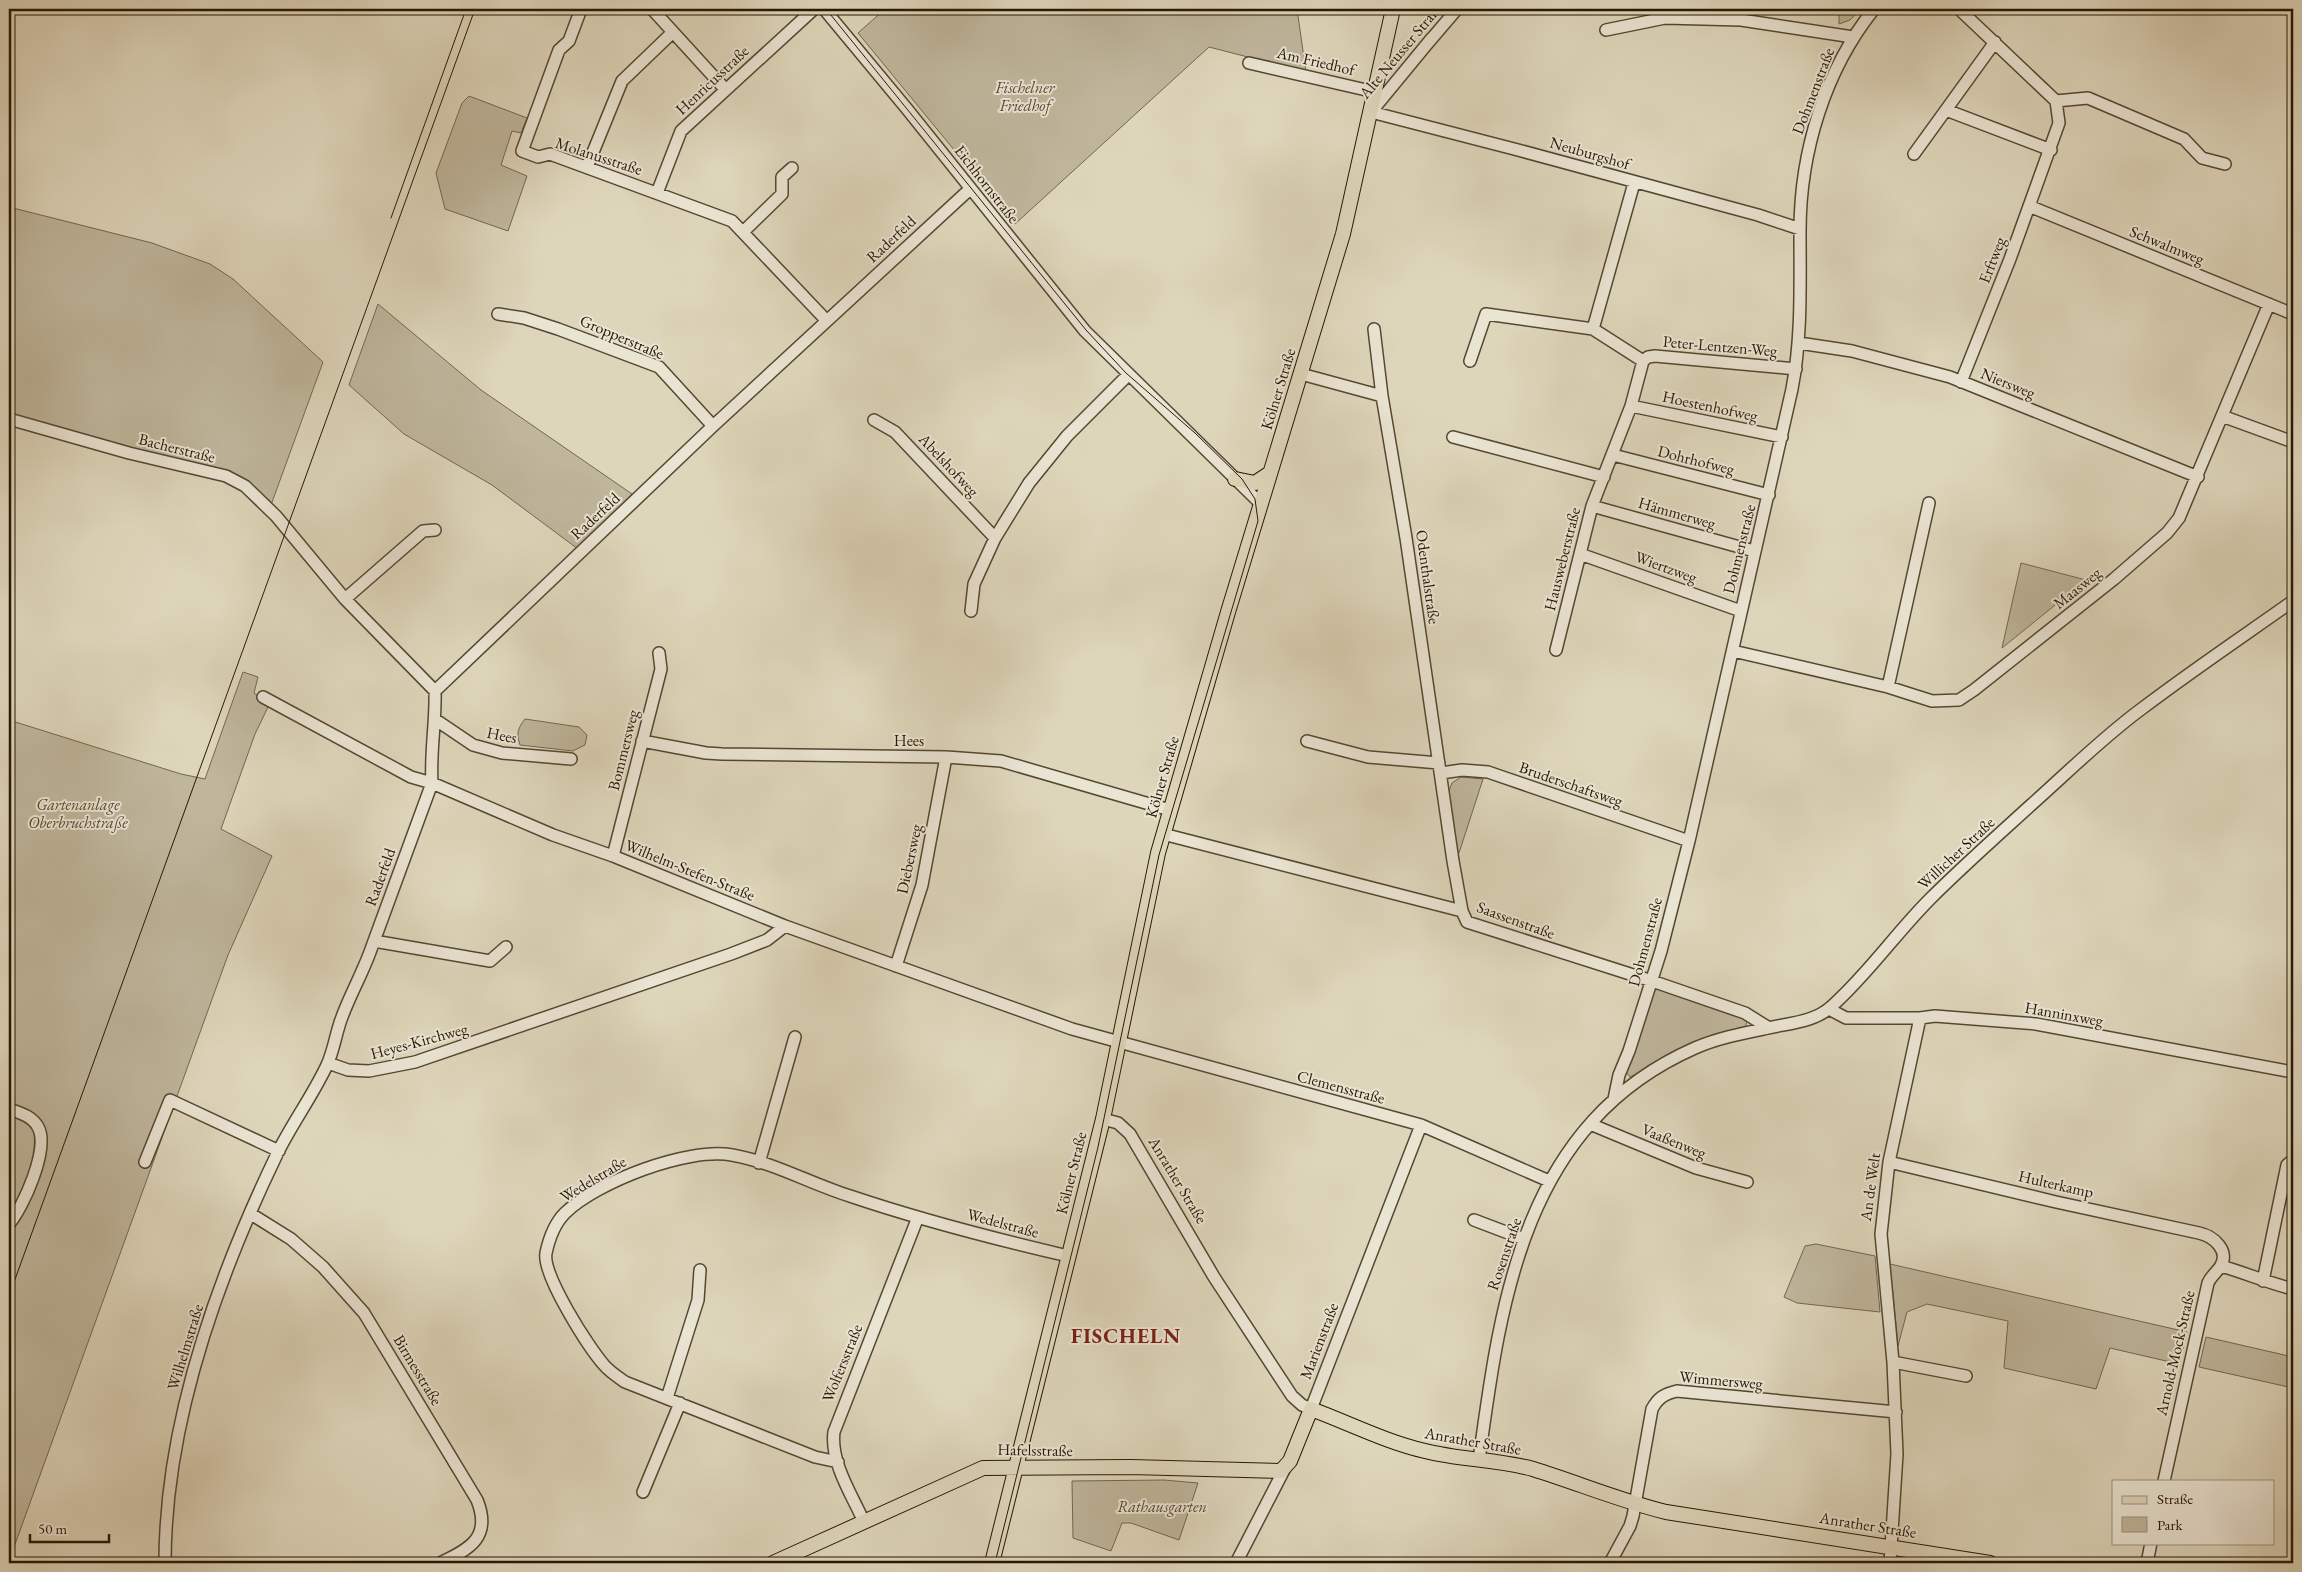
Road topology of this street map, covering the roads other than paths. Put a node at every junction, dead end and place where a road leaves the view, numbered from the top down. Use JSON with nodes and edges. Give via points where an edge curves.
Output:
{"nodes":[{"id":1,"x":581,"y":9,"type":"edge"},
{"id":2,"x":652,"y":9,"type":"edge"},
{"id":3,"x":814,"y":9,"type":"edge"},
{"id":4,"x":824,"y":9,"type":"edge"},
{"id":5,"x":1393,"y":9,"type":"edge"},
{"id":6,"x":1457,"y":9,"type":"edge"},
{"id":7,"x":1874,"y":9,"type":"edge"},
{"id":8,"x":1959,"y":9,"type":"edge"},
{"id":9,"x":1606,"y":30,"type":"dead end"},
{"id":10,"x":673,"y":32,"type":"junction"},
{"id":11,"x":1853,"y":37,"type":"junction"},
{"id":12,"x":1995,"y":42,"type":"junction"},
{"id":13,"x":1249,"y":63,"type":"dead end"},
{"id":14,"x":725,"y":89,"type":"junction"},
{"id":15,"x":1375,"y":92,"type":"junction"},
{"id":16,"x":2056,"y":101,"type":"junction"},
{"id":17,"x":1946,"y":110,"type":"junction"},
{"id":18,"x":1371,"y":112,"type":"junction"},
{"id":19,"x":2051,"y":150,"type":"junction"},
{"id":20,"x":1914,"y":154,"type":"dead end"},
{"id":21,"x":2225,"y":164,"type":"dead end"},
{"id":22,"x":587,"y":167,"type":"junction"},
{"id":23,"x":792,"y":168,"type":"dead end"},
{"id":24,"x":1634,"y":183,"type":"junction"},
{"id":25,"x":970,"y":189,"type":"junction"},
{"id":26,"x":657,"y":192,"type":"junction"},
{"id":27,"x":2029,"y":206,"type":"junction"},
{"id":28,"x":1800,"y":229,"type":"junction"},
{"id":29,"x":743,"y":232,"type":"junction"},
{"id":30,"x":2269,"y":304,"type":"junction"},
{"id":31,"x":498,"y":314,"type":"dead end"},
{"id":32,"x":2293,"y":314,"type":"edge"},
{"id":33,"x":826,"y":320,"type":"junction"},
{"id":34,"x":1374,"y":329,"type":"dead end"},
{"id":35,"x":1593,"y":329,"type":"junction"},
{"id":36,"x":1799,"y":343,"type":"junction"},
{"id":37,"x":1470,"y":361,"type":"dead end"},
{"id":38,"x":1643,"y":361,"type":"junction"},
{"id":39,"x":1796,"y":369,"type":"junction"},
{"id":40,"x":1301,"y":374,"type":"junction"},
{"id":41,"x":1128,"y":375,"type":"junction"},
{"id":42,"x":1960,"y":382,"type":"junction"},
{"id":43,"x":1382,"y":396,"type":"junction"},
{"id":44,"x":1631,"y":406,"type":"junction"},
{"id":45,"x":2222,"y":416,"type":"junction"},
{"id":46,"x":9,"y":419,"type":"edge"},
{"id":47,"x":874,"y":420,"type":"dead end"},
{"id":48,"x":713,"y":426,"type":"junction"},
{"id":49,"x":1453,"y":437,"type":"dead end"},
{"id":50,"x":1782,"y":438,"type":"junction"},
{"id":51,"x":2293,"y":442,"type":"edge"},
{"id":52,"x":1614,"y":455,"type":"junction"},
{"id":53,"x":1270,"y":472,"type":"junction"},
{"id":54,"x":1604,"y":477,"type":"junction"},
{"id":55,"x":2198,"y":478,"type":"junction"},
{"id":56,"x":1235,"y":480,"type":"junction"},
{"id":57,"x":1770,"y":496,"type":"junction"},
{"id":58,"x":1260,"y":503,"type":"junction"},
{"id":59,"x":1929,"y":503,"type":"dead end"},
{"id":60,"x":1592,"y":506,"type":"junction"},
{"id":61,"x":435,"y":530,"type":"dead end"},
{"id":62,"x":994,"y":538,"type":"junction"},
{"id":63,"x":1754,"y":552,"type":"junction"},
{"id":64,"x":1580,"y":554,"type":"junction"},
{"id":65,"x":345,"y":599,"type":"junction"},
{"id":66,"x":2293,"y":601,"type":"edge"},
{"id":67,"x":971,"y":611,"type":"dead end"},
{"id":68,"x":1741,"y":611,"type":"junction"},
{"id":69,"x":1556,"y":650,"type":"dead end"},
{"id":70,"x":1733,"y":651,"type":"junction"},
{"id":71,"x":659,"y":653,"type":"dead end"},
{"id":72,"x":1888,"y":687,"type":"junction"},
{"id":73,"x":435,"y":692,"type":"junction"},
{"id":74,"x":263,"y":697,"type":"dead end"},
{"id":75,"x":436,"y":720,"type":"junction"},
{"id":76,"x":642,"y":741,"type":"junction"},
{"id":77,"x":1307,"y":741,"type":"dead end"},
{"id":78,"x":946,"y":757,"type":"junction"},
{"id":79,"x":571,"y":759,"type":"dead end"},
{"id":80,"x":1440,"y":768,"type":"junction"},
{"id":81,"x":432,"y":783,"type":"junction"},
{"id":82,"x":1170,"y":810,"type":"junction"},
{"id":83,"x":1163,"y":834,"type":"junction"},
{"id":84,"x":1689,"y":841,"type":"junction"},
{"id":85,"x":613,"y":856,"type":"junction"},
{"id":86,"x":1462,"y":911,"type":"junction"},
{"id":87,"x":785,"y":926,"type":"junction"},
{"id":88,"x":374,"y":941,"type":"junction"},
{"id":89,"x":506,"y":947,"type":"dead end"},
{"id":90,"x":896,"y":966,"type":"junction"},
{"id":91,"x":1652,"y":981,"type":"junction"},
{"id":92,"x":1830,"y":1009,"type":"junction"},
{"id":93,"x":1920,"y":1018,"type":"junction"},
{"id":94,"x":1769,"y":1028,"type":"junction"},
{"id":95,"x":796,"y":1037,"type":"dead end"},
{"id":96,"x":1118,"y":1044,"type":"junction"},
{"id":97,"x":328,"y":1063,"type":"junction"},
{"id":98,"x":2293,"y":1072,"type":"edge"},
{"id":99,"x":1626,"y":1089,"type":"joint"},
{"id":100,"x":1614,"y":1099,"type":"junction"},
{"id":101,"x":9,"y":1109,"type":"edge"},
{"id":102,"x":1102,"y":1119,"type":"junction"},
{"id":103,"x":1590,"y":1124,"type":"junction"},
{"id":104,"x":1421,"y":1125,"type":"junction"},
{"id":105,"x":279,"y":1151,"type":"junction"},
{"id":106,"x":2293,"y":1160,"type":"edge"},
{"id":107,"x":145,"y":1162,"type":"dead end"},
{"id":108,"x":1889,"y":1162,"type":"junction"},
{"id":109,"x":760,"y":1163,"type":"junction"},
{"id":110,"x":1550,"y":1181,"type":"junction"},
{"id":111,"x":1747,"y":1182,"type":"dead end"},
{"id":112,"x":251,"y":1214,"type":"junction"},
{"id":113,"x":918,"y":1217,"type":"junction"},
{"id":114,"x":1474,"y":1220,"type":"dead end"},
{"id":115,"x":9,"y":1224,"type":"edge"},
{"id":116,"x":1524,"y":1239,"type":"junction"},
{"id":117,"x":1068,"y":1256,"type":"junction"},
{"id":118,"x":2221,"y":1266,"type":"junction"},
{"id":119,"x":700,"y":1270,"type":"dead end"},
{"id":120,"x":2263,"y":1281,"type":"junction"},
{"id":121,"x":2293,"y":1289,"type":"edge"},
{"id":122,"x":1893,"y":1362,"type":"junction"},
{"id":123,"x":1966,"y":1376,"type":"dead end"},
{"id":124,"x":668,"y":1398,"type":"junction"},
{"id":125,"x":680,"y":1403,"type":"junction"},
{"id":126,"x":1311,"y":1409,"type":"junction"},
{"id":127,"x":1896,"y":1412,"type":"junction"},
{"id":128,"x":1478,"y":1460,"type":"junction"},
{"id":129,"x":838,"y":1462,"type":"junction"},
{"id":130,"x":1016,"y":1468,"type":"junction"},
{"id":131,"x":1285,"y":1468,"type":"junction"},
{"id":132,"x":2164,"y":1480,"type":"edge"},
{"id":133,"x":643,"y":1492,"type":"dead end"},
{"id":134,"x":1635,"y":1504,"type":"junction"},
{"id":135,"x":864,"y":1522,"type":"junction"},
{"id":136,"x":2151,"y":1544,"type":"edge"},
{"id":137,"x":1892,"y":1547,"type":"junction"},
{"id":138,"x":1241,"y":1562,"type":"edge"},
{"id":139,"x":165,"y":1563,"type":"edge"},
{"id":140,"x":440,"y":1563,"type":"edge"},
{"id":141,"x":773,"y":1563,"type":"edge"},
{"id":142,"x":992,"y":1563,"type":"edge"},
{"id":143,"x":1610,"y":1563,"type":"edge"},
{"id":144,"x":1890,"y":1563,"type":"edge"},
{"id":145,"x":1990,"y":1563,"type":"edge"},
{"id":146,"x":2148,"y":1563,"type":"edge"}],
"edges":[{"from":1,"to":22,"type":"street","name":"Molanusstraße","via":[[569,41],[559,50],[522,151],[538,157],[550,154]]},
{"from":2,"to":10,"type":"street"},
{"from":3,"to":14,"type":"street","name":"Henricusstraße"},
{"from":4,"to":25,"type":"street","name":"Eichhornstraße"},
{"from":5,"to":15,"type":"main road","name":"Kölner Straße"},
{"from":6,"to":18,"type":"street","name":"Alte Neusser Straße"},
{"from":7,"to":11,"type":"street","name":"Dohmenstraße"},
{"from":8,"to":12,"type":"street"},
{"from":9,"to":11,"type":"street","via":[[1664,18],[1714,19]]},
{"from":10,"to":14,"type":"street"},
{"from":10,"to":22,"type":"street","via":[[622,81]]},
{"from":11,"to":28,"type":"street","name":"Dohmenstraße","via":[[1829,85],[1811,134]]},
{"from":12,"to":16,"type":"street"},
{"from":12,"to":17,"type":"street"},
{"from":13,"to":15,"type":"street","name":"Am Friedhof"},
{"from":14,"to":26,"type":"street","name":"Henricusstraße","via":[[681,131]]},
{"from":15,"to":18,"type":"main road","name":"Kölner Straße"},
{"from":16,"to":19,"type":"street","name":"Erftweg","via":[[2059,123]]},
{"from":16,"to":21,"type":"street","via":[[2088,98],[2184,139],[2202,158]]},
{"from":17,"to":19,"type":"street"},
{"from":17,"to":20,"type":"street"},
{"from":18,"to":24,"type":"street","name":"Neuburgshof"},
{"from":18,"to":40,"type":"main road","name":"Kölner Straße","via":[[1342,234]]},
{"from":19,"to":27,"type":"street","name":"Erftweg"},
{"from":22,"to":26,"type":"street","name":"Molanusstraße"},
{"from":23,"to":29,"type":"street","via":[[782,177],[782,194]]},
{"from":24,"to":28,"type":"street","name":"Neuburgshof"},
{"from":24,"to":35,"type":"street"},
{"from":25,"to":33,"type":"street","name":"Raderfeld"},
{"from":25,"to":41,"type":"street","name":"Eichhornstraße","via":[[1070,315]]},
{"from":26,"to":29,"type":"street","name":"Molanusstraße","via":[[732,221]]},
{"from":27,"to":30,"type":"street","name":"Schwalmweg"},
{"from":27,"to":42,"type":"street","name":"Erftweg"},
{"from":28,"to":36,"type":"street","name":"Dohmenstraße"},
{"from":29,"to":33,"type":"street","name":"Molanusstraße"},
{"from":30,"to":32,"type":"street","name":"Schwalmweg"},
{"from":30,"to":45,"type":"street","name":"Maasweg"},
{"from":31,"to":48,"type":"street","name":"Gropperstraße","via":[[558,328],[659,367]]},
{"from":33,"to":48,"type":"street","name":"Raderfeld"},
{"from":34,"to":43,"type":"street","name":"Odenthalstraße"},
{"from":35,"to":37,"type":"street","via":[[1486,314]]},
{"from":35,"to":38,"type":"street"},
{"from":36,"to":39,"type":"street","name":"Dohmenstraße"},
{"from":36,"to":42,"type":"street","name":"Niersweg","via":[[1852,351]]},
{"from":38,"to":39,"type":"street","name":"Peter-Lentzen-Weg","via":[[1655,356]]},
{"from":38,"to":44,"type":"street","name":"Hausweberstraße"},
{"from":39,"to":50,"type":"street","name":"Dohmenstraße"},
{"from":40,"to":43,"type":"street"},
{"from":40,"to":53,"type":"main road","name":"Kölner Straße"},
{"from":41,"to":56,"type":"street","name":"Eichhornstraße"},
{"from":41,"to":62,"type":"street","via":[[1044,463]]},
{"from":42,"to":55,"type":"street","name":"Niersweg"},
{"from":43,"to":80,"type":"street","name":"Odenthalstraße"},
{"from":44,"to":50,"type":"street","name":"Hoestenhofweg"},
{"from":44,"to":52,"type":"street","name":"Hausweberstraße"},
{"from":45,"to":51,"type":"street"},
{"from":45,"to":55,"type":"street","name":"Maasweg"},
{"from":46,"to":65,"type":"street","name":"Bacherstraße","via":[[231,478],[253,492]]},
{"from":47,"to":62,"type":"street","name":"Abelshofweg","via":[[895,432]]},
{"from":48,"to":73,"type":"street","name":"Raderfeld"},
{"from":49,"to":54,"type":"street"},
{"from":50,"to":57,"type":"street","name":"Dohmenstraße"},
{"from":52,"to":54,"type":"street","name":"Hausweberstraße"},
{"from":52,"to":57,"type":"street","name":"Dohrhofweg"},
{"from":53,"to":56,"type":"main road","via":[[1255,483]]},
{"from":53,"to":58,"type":"main road","name":"Kölner Straße"},
{"from":54,"to":60,"type":"street","name":"Hausweberstraße"},
{"from":55,"to":72,"type":"street","name":"Maasweg","via":[[2179,518],[2167,533],[1974,690],[1959,700],[1932,701]]},
{"from":56,"to":58,"type":"street","name":"Eichhornstraße"},
{"from":57,"to":63,"type":"street","name":"Dohmenstraße"},
{"from":58,"to":82,"type":"main road","name":"Kölner Straße"},
{"from":59,"to":72,"type":"street"},
{"from":60,"to":63,"type":"street","name":"Hämmerweg"},
{"from":60,"to":64,"type":"street","name":"Hausweberstraße"},
{"from":61,"to":65,"type":"street","via":[[423,532]]},
{"from":62,"to":67,"type":"street","via":[[974,584]]},
{"from":63,"to":68,"type":"street","name":"Dohmenstraße"},
{"from":64,"to":68,"type":"street","name":"Wiertzweg"},
{"from":64,"to":69,"type":"street","name":"Hausweberstraße"},
{"from":65,"to":73,"type":"street"},
{"from":66,"to":92,"type":"street","name":"Willicher Straße","via":[[2139,710],[2080,759],[1930,900]]},
{"from":68,"to":70,"type":"street","name":"Dohmenstraße"},
{"from":70,"to":72,"type":"street","name":"Maasweg"},
{"from":70,"to":84,"type":"street","name":"Dohmenstraße"},
{"from":71,"to":76,"type":"street","name":"Bommersweg","via":[[661,669]]},
{"from":73,"to":75,"type":"street","name":"Raderfeld"},
{"from":74,"to":81,"type":"street","name":"Wilhelm-Stefen-Straße","via":[[411,777]]},
{"from":75,"to":79,"type":"street","name":"Hees","via":[[473,745],[502,753]]},
{"from":75,"to":81,"type":"street","name":"Raderfeld"},
{"from":76,"to":78,"type":"street","name":"Hees","via":[[714,754]]},
{"from":76,"to":85,"type":"street","name":"Bommersweg"},
{"from":77,"to":80,"type":"street","via":[[1368,757]]},
{"from":78,"to":82,"type":"street","name":"Hees","via":[[1001,761]]},
{"from":78,"to":90,"type":"street","name":"Diebersweg","via":[[922,885]]},
{"from":80,"to":84,"type":"street","name":"Bruderschaftsweg","via":[[1488,772]]},
{"from":80,"to":86,"type":"street","name":"Odenthalstraße"},
{"from":81,"to":85,"type":"street","name":"Wilhelm-Stefen-Straße","via":[[553,835]]},
{"from":81,"to":88,"type":"street","name":"Raderfeld"},
{"from":82,"to":83,"type":"main road","name":"Kölner Straße"},
{"from":83,"to":86,"type":"street","name":"Saassenstraße"},
{"from":83,"to":96,"type":"main road","name":"Kölner Straße"},
{"from":84,"to":91,"type":"street","name":"Dohmenstraße"},
{"from":85,"to":87,"type":"street","name":"Wilhelm-Stefen-Straße"},
{"from":86,"to":91,"type":"street","name":"Saassenstraße","via":[[1467,922]]},
{"from":87,"to":90,"type":"street","name":"Wilhelm-Stefen-Straße"},
{"from":87,"to":97,"type":"street","name":"Heyes-Kirchweg","via":[[767,940],[731,954],[423,1060],[369,1071],[348,1070]]},
{"from":88,"to":89,"type":"street","via":[[490,961]]},
{"from":88,"to":97,"type":"street","name":"Raderfeld","via":[[342,1017]]},
{"from":90,"to":96,"type":"street","name":"Wilhelm-Stefen-Straße"},
{"from":91,"to":94,"type":"street","name":"Saassenstraße","via":[[1745,1013]]},
{"from":91,"to":100,"type":"street","name":"Dohmenstraße","via":[[1630,1052],[1619,1075]]},
{"from":92,"to":93,"type":"street","name":"Hanninxweg","via":[[1846,1018]]},
{"from":92,"to":94,"type":"street","name":"Willicher Straße","via":[[1805,1020]]},
{"from":93,"to":98,"type":"street","name":"Hanninxweg","via":[[1935,1016],[2036,1024]]},
{"from":93,"to":108,"type":"street","name":"An de Welt"},
{"from":94,"to":99,"type":"street","name":"Willicher Straße","via":[[1696,1048]]},
{"from":95,"to":109,"type":"street"},
{"from":96,"to":102,"type":"main road","name":"Kölner Straße"},
{"from":96,"to":104,"type":"street","name":"Clemensstraße"},
{"from":97,"to":105,"type":"street"},
{"from":99,"to":100,"type":"street","name":"Rosenstraße"},
{"from":100,"to":103,"type":"street","name":"Rosenstraße"},
{"from":101,"to":115,"type":"street","via":[[33,1120],[41,1140],[28,1189],[16,1217]]},
{"from":102,"to":117,"type":"main road","name":"Kölner Straße"},
{"from":102,"to":126,"type":"street","name":"Anrather Straße","via":[[1118,1123],[1130,1134],[1214,1277],[1292,1396]]},
{"from":103,"to":110,"type":"street","name":"Rosenstraße"},
{"from":103,"to":111,"type":"street","name":"Vaaßenweg","via":[[1696,1168]]},
{"from":104,"to":110,"type":"street","name":"Clemensstraße"},
{"from":104,"to":126,"type":"street","name":"Marienstraße"},
{"from":105,"to":107,"type":"street","via":[[170,1100]]},
{"from":105,"to":112,"type":"street","name":"Wilhelmstraße"},
{"from":106,"to":120,"type":"street","via":[[2287,1165]]},
{"from":108,"to":118,"type":"street","name":"Hulterkamp","via":[[2199,1233],[2215,1240],[2221,1248]]},
{"from":108,"to":122,"type":"street","name":"An de Welt","via":[[1881,1234]]},
{"from":109,"to":113,"type":"street","name":"Wedelstraße"},
{"from":109,"to":124,"type":"street","name":"Wedelstraße","via":[[732,1155],[709,1154],[643,1169],[622,1177],[564,1213],[550,1236],[545,1260],[549,1277],[591,1349],[625,1382]]},
{"from":110,"to":116,"type":"street","name":"Rosenstraße"},
{"from":112,"to":139,"type":"street","name":"Wilhelmstraße","via":[[214,1306],[180,1423],[168,1500]]},
{"from":112,"to":140,"type":"street","name":"Birmesstraße","via":[[291,1239],[323,1267],[364,1313],[477,1500],[482,1519],[481,1532],[464,1552]]},
{"from":113,"to":117,"type":"street","name":"Wedelstraße"},
{"from":113,"to":129,"type":"street","name":"Wolfersstraße","via":[[838,1418],[833,1441]]},
{"from":114,"to":116,"type":"street"},
{"from":116,"to":128,"type":"street","name":"Rosenstraße","via":[[1508,1284]]},
{"from":117,"to":130,"type":"main road","name":"Kölner Straße"},
{"from":118,"to":120,"type":"street","via":[[2251,1274]]},
{"from":118,"to":132,"type":"street","name":"Arnold-Mock-Straße","via":[[2208,1282]]},
{"from":119,"to":124,"type":"street","via":[[698,1300]]},
{"from":120,"to":121,"type":"street"},
{"from":122,"to":123,"type":"street"},
{"from":122,"to":127,"type":"street","name":"An de Welt"},
{"from":124,"to":125,"type":"street","name":"Wedelstraße"},
{"from":125,"to":129,"type":"street","name":"Wedelstraße","via":[[815,1457]]},
{"from":125,"to":133,"type":"street"},
{"from":126,"to":128,"type":"main road","name":"Anrather Straße","via":[[1402,1445],[1453,1458]]},
{"from":126,"to":131,"type":"main road","name":"Marienstraße"},
{"from":127,"to":134,"type":"street","name":"Wimmersweg","via":[[1676,1391],[1666,1393],[1652,1409]]},
{"from":127,"to":137,"type":"street","name":"An de Welt","via":[[1898,1454]]},
{"from":128,"to":134,"type":"main road","name":"Anrather Straße","via":[[1533,1469]]},
{"from":129,"to":135,"type":"street","name":"Wolfersstraße"},
{"from":130,"to":131,"type":"main road","name":"Hafelsstraße","via":[[1160,1467],[1280,1471]]},
{"from":130,"to":135,"type":"main road","name":"Hafelsstraße","via":[[992,1466],[972,1471]]},
{"from":130,"to":142,"type":"main road","name":"Kölner Straße"},
{"from":131,"to":138,"type":"street","name":"Marienstraße"},
{"from":134,"to":137,"type":"main road","name":"Anrather Straße","via":[[1696,1518]]},
{"from":134,"to":143,"type":"street","name":"Wimmersweg","via":[[1630,1526]]},
{"from":135,"to":141,"type":"main road","name":"Hafelsstraße"},
{"from":136,"to":146,"type":"street"},
{"from":137,"to":144,"type":"street","name":"An de Welt"},
{"from":137,"to":145,"type":"main road","name":"Anrather Straße"}]}
